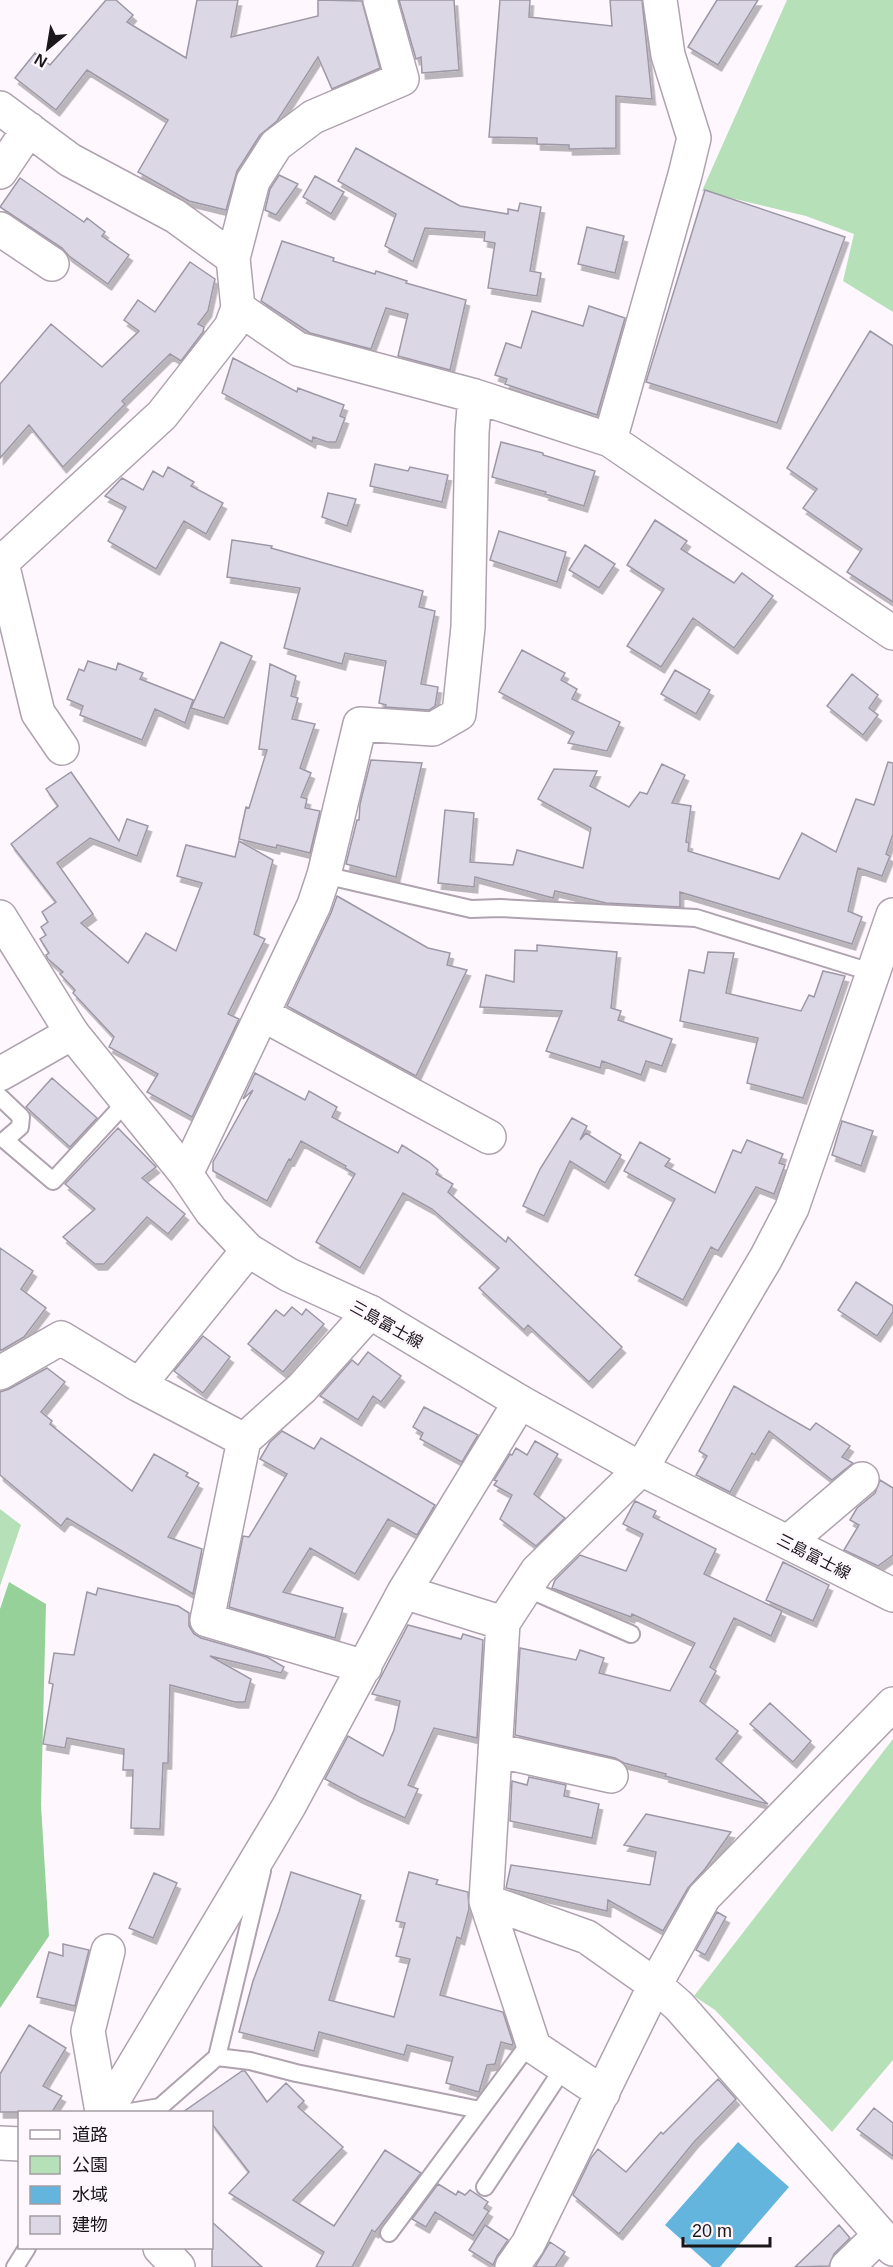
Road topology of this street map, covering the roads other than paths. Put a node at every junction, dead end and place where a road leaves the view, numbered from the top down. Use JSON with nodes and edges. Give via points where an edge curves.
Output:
{"nodes":[{"id":1,"x":380,"y":0,"type":"edge"},
{"id":2,"x":660,"y":0,"type":"edge"},
{"id":3,"x":0,"y":108,"type":"edge"},
{"id":4,"x":28,"y":129,"type":"junction"},
{"id":5,"x":0,"y":172,"type":"edge"},
{"id":6,"x":0,"y":229,"type":"edge"},
{"id":7,"x":233,"y":258,"type":"junction"},
{"id":8,"x":52,"y":264,"type":"dead end"},
{"id":9,"x":238,"y":308,"type":"junction"},
{"id":10,"x":475,"y":396,"type":"junction"},
{"id":11,"x":610,"y":440,"type":"junction"},
{"id":12,"x":1,"y":563,"type":"edge"},
{"id":13,"x":893,"y":633,"type":"edge"},
{"id":14,"x":62,"y":748,"type":"dead end"},
{"id":15,"x":324,"y":875,"type":"junction"},
{"id":16,"x":893,"y":915,"type":"edge"},
{"id":17,"x":0,"y":917,"type":"edge"},
{"id":18,"x":874,"y":973,"type":"junction"},
{"id":19,"x":262,"y":1014,"type":"junction"},
{"id":20,"x":72,"y":1033,"type":"junction"},
{"id":21,"x":0,"y":1074,"type":"edge"},
{"id":22,"x":0,"y":1097,"type":"edge"},
{"id":23,"x":126,"y":1101,"type":"junction"},
{"id":24,"x":489,"y":1137,"type":"dead end"},
{"id":25,"x":186,"y":1174,"type":"junction"},
{"id":26,"x":248,"y":1250,"type":"junction"},
{"id":27,"x":370,"y":1312,"type":"junction"},
{"id":28,"x":0,"y":1373,"type":"edge"},
{"id":29,"x":139,"y":1385,"type":"junction"},
{"id":30,"x":520,"y":1402,"type":"junction"},
{"id":31,"x":244,"y":1440,"type":"junction"},
{"id":32,"x":641,"y":1469,"type":"junction"},
{"id":33,"x":862,"y":1479,"type":"dead end"},
{"id":34,"x":788,"y":1542,"type":"junction"},
{"id":35,"x":526,"y":1588,"type":"junction"},
{"id":36,"x":404,"y":1592,"type":"junction"},
{"id":37,"x":893,"y":1595,"type":"edge"},
{"id":38,"x":503,"y":1623,"type":"junction"},
{"id":39,"x":631,"y":1634,"type":"dead end"},
{"id":40,"x":365,"y":1667,"type":"junction"},
{"id":41,"x":893,"y":1704,"type":"edge"},
{"id":42,"x":495,"y":1750,"type":"junction"},
{"id":43,"x":611,"y":1776,"type":"dead end"},
{"id":44,"x":269,"y":1839,"type":"junction"},
{"id":45,"x":486,"y":1901,"type":"junction"},
{"id":46,"x":108,"y":1951,"type":"dead end"},
{"id":47,"x":655,"y":1985,"type":"junction"},
{"id":48,"x":532,"y":2040,"type":"junction"},
{"id":49,"x":217,"y":2057,"type":"junction"},
{"id":50,"x":564,"y":2067,"type":"junction"},
{"id":51,"x":603,"y":2092,"type":"junction"},
{"id":52,"x":480,"y":2110,"type":"junction"},
{"id":53,"x":104,"y":2111,"type":"edge"},
{"id":54,"x":105,"y":2111,"type":"edge"},
{"id":55,"x":136,"y":2111,"type":"edge"},
{"id":56,"x":0,"y":2143,"type":"edge"},
{"id":57,"x":18,"y":2144,"type":"edge"},
{"id":58,"x":485,"y":2187,"type":"dead end"},
{"id":59,"x":389,"y":2233,"type":"dead end"},
{"id":60,"x":887,"y":2242,"type":"edge"},
{"id":61,"x":26,"y":2249,"type":"edge"},
{"id":62,"x":162,"y":2249,"type":"edge"},
{"id":63,"x":15,"y":2267,"type":"edge"},
{"id":64,"x":178,"y":2267,"type":"edge"},
{"id":65,"x":512,"y":2267,"type":"edge"},
{"id":66,"x":847,"y":2267,"type":"edge"}],
"edges":[{"from":1,"to":7,"type":"street","via":[[402,79],[313,117],[276,145],[253,182]]},
{"from":2,"to":11,"type":"street","via":[[668,55],[693,138]]},
{"from":3,"to":4,"type":"street"},
{"from":4,"to":5,"type":"street"},
{"from":4,"to":7,"type":"street","via":[[70,160],[175,216]]},
{"from":6,"to":8,"type":"street"},
{"from":7,"to":9,"type":"street"},
{"from":9,"to":10,"type":"street","via":[[298,349]]},
{"from":9,"to":12,"type":"street","via":[[231,327],[162,415]]},
{"from":10,"to":11,"type":"street"},
{"from":10,"to":15,"type":"street","via":[[468,627],[459,714],[433,729],[360,724]]},
{"from":11,"to":13,"type":"street"},
{"from":12,"to":14,"type":"street","via":[[38,713]]},
{"from":15,"to":18,"type":"lane","via":[[471,909],[696,918]]},
{"from":15,"to":19,"type":"street","via":[[314,905]]},
{"from":16,"to":18,"type":"street"},
{"from":17,"to":20,"type":"street","name":"三島富士線"},
{"from":18,"to":32,"type":"street","via":[[792,1208]]},
{"from":19,"to":24,"type":"street"},
{"from":19,"to":25,"type":"street"},
{"from":20,"to":21,"type":"street"},
{"from":20,"to":23,"type":"street","name":"三島富士線"},
{"from":22,"to":23,"type":"lane","via":[[21,1117],[20,1127],[5,1140],[53,1181]]},
{"from":23,"to":25,"type":"street","name":"三島富士線"},
{"from":25,"to":26,"type":"street","name":"三島富士線","via":[[211,1211]]},
{"from":26,"to":27,"type":"street","name":"三島富士線","via":[[289,1275]]},
{"from":26,"to":29,"type":"street"},
{"from":27,"to":30,"type":"street","name":"三島富士線"},
{"from":27,"to":31,"type":"street","via":[[302,1388]]},
{"from":28,"to":29,"type":"street","via":[[61,1338]]},
{"from":29,"to":31,"type":"street"},
{"from":30,"to":32,"type":"street","name":"三島富士線"},
{"from":30,"to":36,"type":"street"},
{"from":31,"to":40,"type":"street","via":[[207,1620]]},
{"from":32,"to":34,"type":"street","name":"三島富士線"},
{"from":32,"to":35,"type":"street","via":[[537,1571]]},
{"from":33,"to":34,"type":"street"},
{"from":34,"to":37,"type":"street","name":"三島富士線"},
{"from":35,"to":38,"type":"street"},
{"from":35,"to":39,"type":"lane"},
{"from":36,"to":38,"type":"street"},
{"from":36,"to":40,"type":"street"},
{"from":38,"to":42,"type":"street"},
{"from":40,"to":44,"type":"street"},
{"from":41,"to":47,"type":"street","via":[[704,1897]]},
{"from":42,"to":43,"type":"street"},
{"from":42,"to":45,"type":"street"},
{"from":44,"to":49,"type":"lane"},
{"from":44,"to":54,"type":"street"},
{"from":45,"to":47,"type":"street","via":[[587,1937]]},
{"from":45,"to":48,"type":"street"},
{"from":46,"to":53,"type":"street","via":[[88,2031]]},
{"from":47,"to":51,"type":"street"},
{"from":47,"to":60,"type":"street","via":[[679,2007]]},
{"from":48,"to":50,"type":"street","via":[[534,2047]]},
{"from":48,"to":52,"type":"lane"},
{"from":49,"to":52,"type":"lane"},
{"from":49,"to":55,"type":"lane","via":[[160,2107]]},
{"from":50,"to":51,"type":"street"},
{"from":50,"to":58,"type":"lane"},
{"from":51,"to":65,"type":"street","via":[[528,2244]]},
{"from":52,"to":59,"type":"lane"},
{"from":56,"to":57,"type":"street"},
{"from":60,"to":66,"type":"street"},
{"from":61,"to":63,"type":"lane"},
{"from":62,"to":64,"type":"street"}]}
